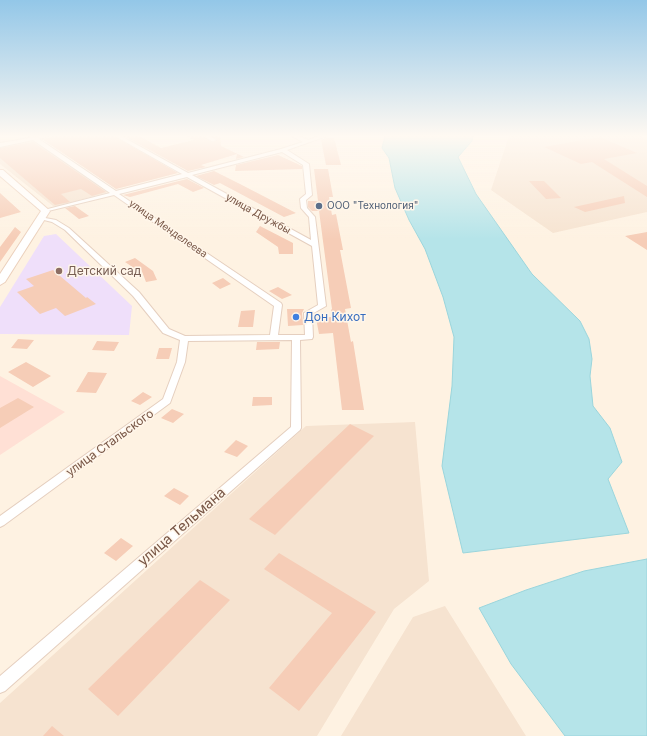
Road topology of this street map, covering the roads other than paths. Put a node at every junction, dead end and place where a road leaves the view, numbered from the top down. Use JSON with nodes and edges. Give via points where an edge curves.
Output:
{"nodes":[{"id":1,"x":82,"y":170,"type":"edge"},
{"id":2,"x":178,"y":170,"type":"edge"},
{"id":3,"x":199,"y":170,"type":"edge"},
{"id":4,"x":307,"y":170,"type":"edge"},
{"id":5,"x":0,"y":172,"type":"edge"},
{"id":6,"x":184,"y":174,"type":"junction"},
{"id":7,"x":116,"y":193,"type":"junction"},
{"id":8,"x":44,"y":215,"type":"junction"},
{"id":9,"x":315,"y":245,"type":"junction"},
{"id":10,"x":0,"y":282,"type":"edge"},
{"id":11,"x":274,"y":337,"type":"junction"},
{"id":12,"x":296,"y":337,"type":"junction"},
{"id":13,"x":184,"y":339,"type":"junction"},
{"id":14,"x":0,"y":522,"type":"edge"},
{"id":15,"x":0,"y":686,"type":"edge"}],
"edges":[{"from":1,"to":7,"type":"street","name":"улица Менделеева"},
{"from":2,"to":6,"type":"street","name":"улица Дружбы"},
{"from":3,"to":6,"type":"street"},
{"from":4,"to":9,"type":"street","via":[[309,195],[303,199],[304,208],[312,217]]},
{"from":5,"to":8,"type":"main road"},
{"from":6,"to":7,"type":"street"},
{"from":6,"to":9,"type":"street","name":"улица Дружбы"},
{"from":7,"to":8,"type":"street"},
{"from":7,"to":11,"type":"street","name":"улица Менделеева","via":[[278,305]]},
{"from":8,"to":10,"type":"main road"},
{"from":8,"to":13,"type":"street","via":[[66,228],[136,294],[166,331]]},
{"from":9,"to":12,"type":"street","via":[[322,306],[308,313],[309,336]]},
{"from":11,"to":12,"type":"street"},
{"from":11,"to":13,"type":"street"},
{"from":12,"to":15,"type":"street","name":"улица Тельмана","via":[[296,428]]},
{"from":13,"to":14,"type":"street","name":"улица Стальского","via":[[181,362],[167,402]]}]}
